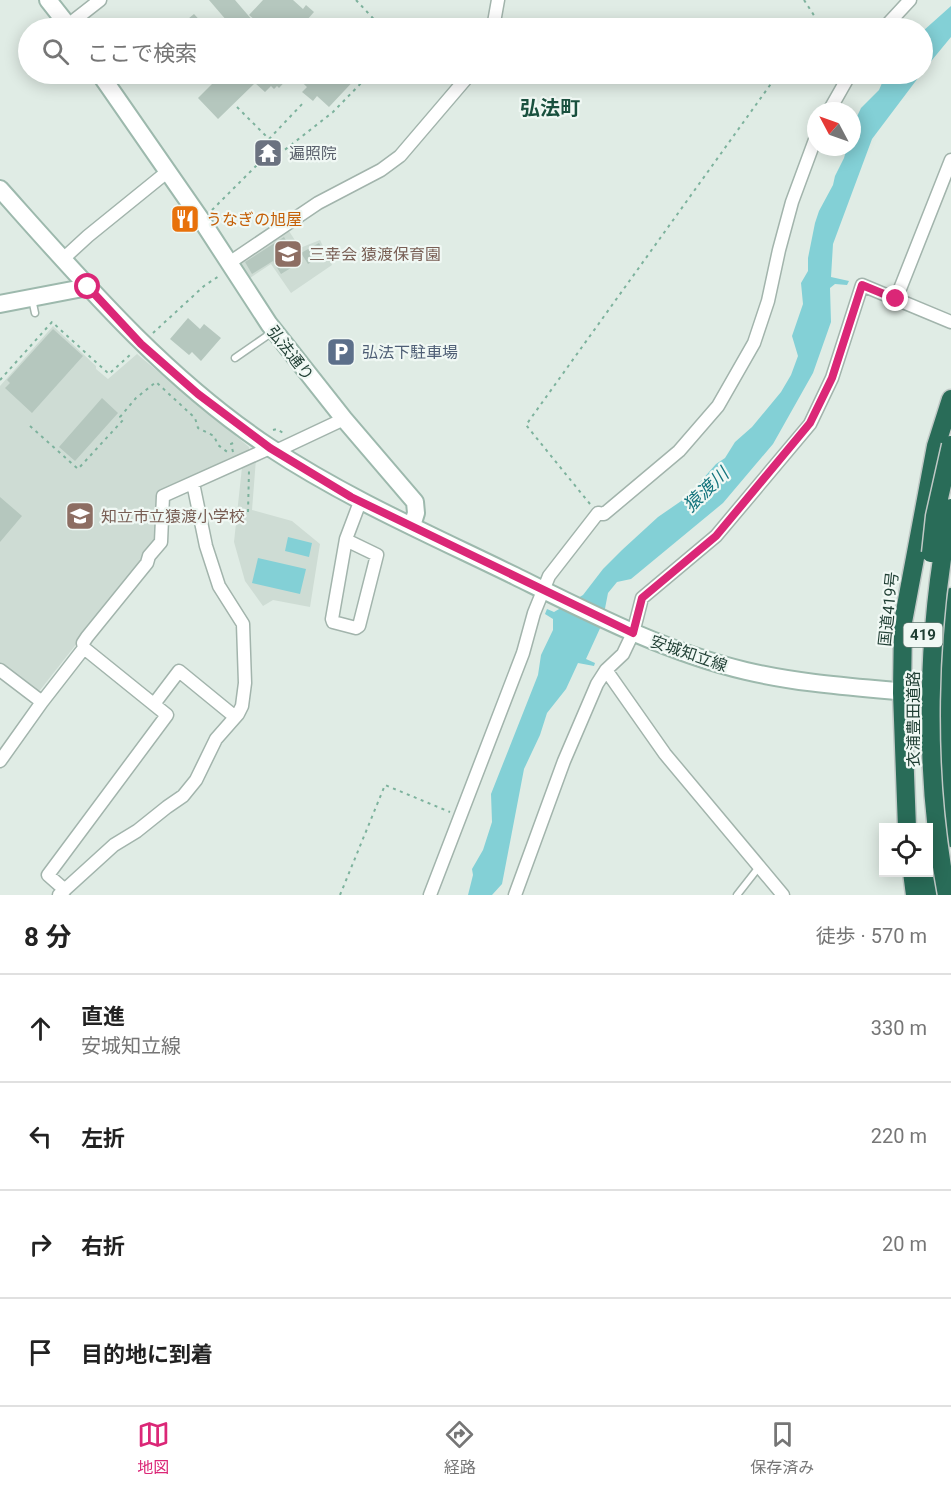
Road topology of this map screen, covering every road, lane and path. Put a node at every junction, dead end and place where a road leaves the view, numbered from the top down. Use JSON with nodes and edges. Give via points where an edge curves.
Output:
{"nodes":[{"id":1,"x":48,"y":0,"type":"edge"},
{"id":2,"x":100,"y":0,"type":"edge"},
{"id":3,"x":356,"y":0,"type":"edge"},
{"id":4,"x":498,"y":0,"type":"edge"},
{"id":5,"x":804,"y":0,"type":"edge"},
{"id":6,"x":910,"y":0,"type":"edge"},
{"id":7,"x":62,"y":18,"type":"edge"},
{"id":8,"x":79,"y":18,"type":"edge"},
{"id":9,"x":373,"y":18,"type":"edge"},
{"id":10,"x":495,"y":18,"type":"edge"},
{"id":11,"x":816,"y":18,"type":"edge"},
{"id":12,"x":893,"y":18,"type":"edge"},
{"id":13,"x":107,"y":84,"type":"edge"},
{"id":14,"x":360,"y":84,"type":"edge"},
{"id":15,"x":462,"y":84,"type":"edge"},
{"id":16,"x":771,"y":84,"type":"edge"},
{"id":17,"x":844,"y":84,"type":"edge"},
{"id":18,"x":305,"y":101,"type":"dead end"},
{"id":19,"x":833,"y":102,"type":"edge"},
{"id":20,"x":237,"y":107,"type":"dead end"},
{"id":21,"x":269,"y":139,"type":"junction"},
{"id":22,"x":276,"y":146,"type":"junction"},
{"id":23,"x":809,"y":156,"type":"edge"},
{"id":24,"x":951,"y":160,"type":"edge"},
{"id":25,"x":167,"y":172,"type":"junction"},
{"id":26,"x":0,"y":189,"type":"edge"},
{"id":27,"x":202,"y":221,"type":"junction"},
{"id":28,"x":63,"y":259,"type":"junction"},
{"id":29,"x":231,"y":265,"type":"junction"},
{"id":30,"x":88,"y":287,"type":"junction"},
{"id":31,"x":896,"y":299,"type":"junction"},
{"id":32,"x":0,"y":304,"type":"edge"},
{"id":33,"x":951,"y":322,"type":"edge"},
{"id":34,"x":274,"y":331,"type":"junction"},
{"id":35,"x":141,"y":344,"type":"junction"},
{"id":36,"x":235,"y":358,"type":"dead end"},
{"id":37,"x":0,"y":380,"type":"edge"},
{"id":38,"x":951,"y":399,"type":"edge"},
{"id":39,"x":344,"y":419,"type":"junction"},
{"id":40,"x":30,"y":426,"type":"dead end"},
{"id":41,"x":951,"y":445,"type":"edge"},
{"id":42,"x":273,"y":449,"type":"junction"},
{"id":43,"x":234,"y":456,"type":"dead end"},
{"id":44,"x":193,"y":483,"type":"junction"},
{"id":45,"x":360,"y":501,"type":"junction"},
{"id":46,"x":951,"y":508,"type":"edge"},
{"id":47,"x":598,"y":513,"type":"junction"},
{"id":48,"x":412,"y":526,"type":"junction"},
{"id":49,"x":346,"y":540,"type":"junction"},
{"id":50,"x":549,"y":592,"type":"junction"},
{"id":51,"x":951,"y":597,"type":"edge"},
{"id":52,"x":629,"y":632,"type":"junction"},
{"id":53,"x":84,"y":648,"type":"junction"},
{"id":54,"x":0,"y":670,"type":"edge"},
{"id":55,"x":606,"y":670,"type":"junction"},
{"id":56,"x":902,"y":693,"type":"junction"},
{"id":57,"x":947,"y":696,"type":"edge"},
{"id":58,"x":42,"y":702,"type":"junction"},
{"id":59,"x":154,"y":704,"type":"junction"},
{"id":60,"x":234,"y":716,"type":"junction"},
{"id":61,"x":0,"y":761,"type":"edge"},
{"id":62,"x":946,"y":791,"type":"edge"},
{"id":63,"x":460,"y":816,"type":"junction"},
{"id":64,"x":907,"y":823,"type":"edge"},
{"id":65,"x":924,"y":823,"type":"edge"},
{"id":66,"x":951,"y":838,"type":"edge"},
{"id":67,"x":759,"y":867,"type":"junction"},
{"id":68,"x":913,"y":877,"type":"edge"},
{"id":69,"x":929,"y":877,"type":"edge"},
{"id":70,"x":62,"y":892,"type":"edge"},
{"id":71,"x":340,"y":895,"type":"edge"},
{"id":72,"x":430,"y":895,"type":"edge"},
{"id":73,"x":515,"y":895,"type":"edge"},
{"id":74,"x":737,"y":895,"type":"edge"},
{"id":75,"x":783,"y":895,"type":"edge"},
{"id":76,"x":915,"y":895,"type":"edge"},
{"id":77,"x":932,"y":895,"type":"edge"},
{"id":78,"x":947,"y":895,"type":"edge"}],
"edges":[{"from":1,"to":7,"type":"main road"},
{"from":2,"to":8,"type":"street"},
{"from":3,"to":9,"type":"path"},
{"from":4,"to":10,"type":"street"},
{"from":5,"to":11,"type":"path"},
{"from":6,"to":12,"type":"street"},
{"from":13,"to":25,"type":"main road","name":"弘法通り"},
{"from":14,"to":22,"type":"path","via":[[333,112],[282,152]]},
{"from":15,"to":29,"type":"street","via":[[400,156],[318,203]]},
{"from":16,"to":47,"type":"path","via":[[525,425]]},
{"from":17,"to":19,"type":"street"},
{"from":18,"to":21,"type":"path"},
{"from":20,"to":21,"type":"path"},
{"from":21,"to":22,"type":"path"},
{"from":22,"to":27,"type":"path"},
{"from":23,"to":47,"type":"street","via":[[792,202],[754,343],[718,406],[679,451],[604,514]]},
{"from":24,"to":31,"type":"street"},
{"from":25,"to":27,"type":"main road","name":"弘法通り"},
{"from":25,"to":28,"type":"street"},
{"from":26,"to":28,"type":"main road","name":"安城知立線"},
{"from":27,"to":29,"type":"main road","name":"弘法通り"},
{"from":28,"to":30,"type":"main road","name":"安城知立線"},
{"from":29,"to":34,"type":"main road","name":"弘法通り"},
{"from":29,"to":35,"type":"path"},
{"from":30,"to":32,"type":"main road","via":[[33,306]]},
{"from":30,"to":35,"type":"main road","name":"安城知立線"},
{"from":31,"to":33,"type":"street"},
{"from":31,"to":52,"type":"street","via":[[862,285],[832,378],[810,423],[716,536],[642,598]]},
{"from":34,"to":36,"type":"lane"},
{"from":34,"to":39,"type":"main road","name":"弘法通り","via":[[305,363]]},
{"from":35,"to":37,"type":"path","via":[[109,374],[52,322]]},
{"from":35,"to":42,"type":"main road","name":"安城知立線","via":[[198,394]]},
{"from":38,"to":56,"type":"highway","name":"国道419号","number":"419","via":[[936,446],[903,622]]},
{"from":39,"to":42,"type":"street"},
{"from":39,"to":48,"type":"main road","name":"弘法通り","via":[[415,502]]},
{"from":40,"to":43,"type":"path","via":[[78,469],[123,420],[120,417],[136,398],[156,382],[195,418],[198,428],[214,436],[218,445]]},
{"from":41,"to":65,"type":"highway","name":"衣浦豊田道路","number":"419","bridge":true,"via":[[935,516],[920,680]]},
{"from":42,"to":44,"type":"street"},
{"from":42,"to":45,"type":"main road","name":"安城知立線"},
{"from":44,"to":53,"type":"street","via":[[163,496],[161,542],[87,637]]},
{"from":44,"to":60,"type":"street","via":[[219,586],[243,624],[244,694]]},
{"from":45,"to":48,"type":"main road","name":"安城知立線"},
{"from":45,"to":49,"type":"street"},
{"from":46,"to":78,"type":"highway","name":"衣浦豊田道路","number":"419","bridge":true,"via":[[941,555],[932,670],[933,801]]},
{"from":47,"to":50,"type":"street","via":[[549,576]]},
{"from":48,"to":50,"type":"main road","name":"安城知立線"},
{"from":49,"to":49,"type":"street","via":[[332,619],[356,628],[377,555]]},
{"from":50,"to":52,"type":"main road","name":"安城知立線"},
{"from":50,"to":63,"type":"street","via":[[534,613],[524,653]]},
{"from":51,"to":57,"type":"highway","number":"419","via":[[946,635]]},
{"from":52,"to":55,"type":"street","via":[[623,654]]},
{"from":52,"to":56,"type":"main road","name":"安城知立線","via":[[746,671]]},
{"from":53,"to":58,"type":"street"},
{"from":53,"to":59,"type":"street"},
{"from":54,"to":58,"type":"street"},
{"from":55,"to":67,"type":"street","via":[[665,754]]},
{"from":55,"to":73,"type":"street","via":[[564,761]]},
{"from":56,"to":57,"type":"main road","name":"安城知立線"},
{"from":56,"to":64,"type":"highway","name":"国道419号","number":"419"},
{"from":57,"to":62,"type":"highway","number":"419"},
{"from":58,"to":61,"type":"street"},
{"from":59,"to":60,"type":"street","via":[[180,671]]},
{"from":59,"to":70,"type":"street","via":[[167,715],[48,875]]},
{"from":60,"to":70,"type":"street","via":[[183,796],[114,845]]},
{"from":62,"to":66,"type":"highway","number":"419"},
{"from":63,"to":71,"type":"path","via":[[385,785]]},
{"from":63,"to":72,"type":"street"},
{"from":67,"to":74,"type":"lane"},
{"from":67,"to":75,"type":"street"},
{"from":68,"to":76,"type":"highway"},
{"from":69,"to":77,"type":"highway"}]}
